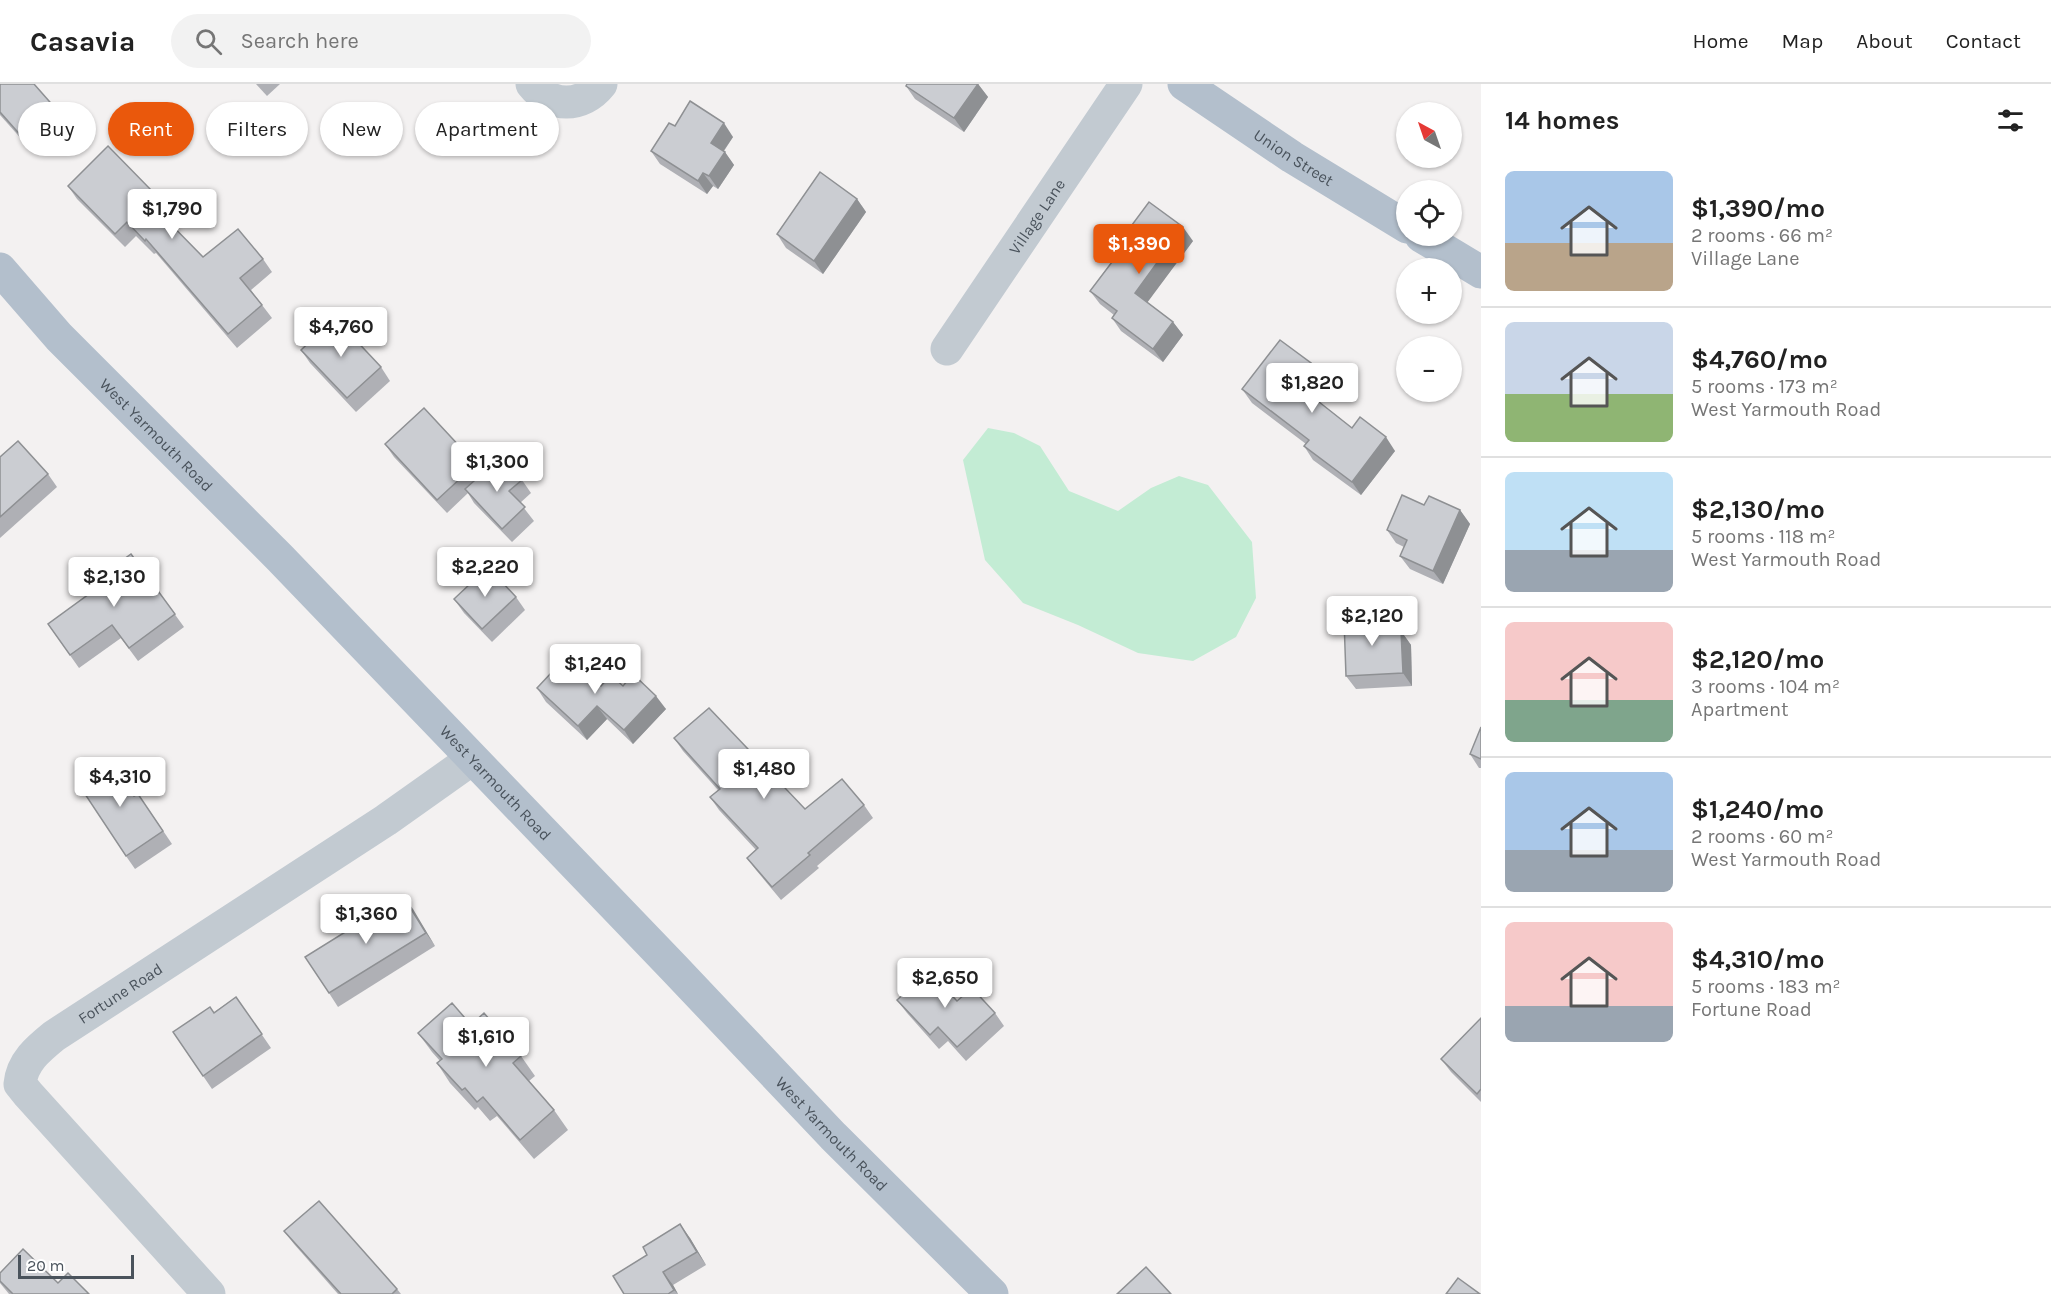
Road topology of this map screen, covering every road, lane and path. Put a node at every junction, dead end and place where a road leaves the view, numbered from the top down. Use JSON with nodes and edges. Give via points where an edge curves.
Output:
{"nodes":[{"id":1,"x":532,"y":84,"type":"edge"},
{"id":2,"x":601,"y":84,"type":"edge"},
{"id":3,"x":1126,"y":84,"type":"edge"},
{"id":4,"x":1184,"y":84,"type":"edge"},
{"id":5,"x":1396,"y":220,"type":"edge"},
{"id":6,"x":1438,"y":246,"type":"edge"},
{"id":7,"x":0,"y":269,"type":"edge"},
{"id":8,"x":1481,"y":272,"type":"edge"},
{"id":9,"x":947,"y":349,"type":"dead end"},
{"id":10,"x":472,"y":759,"type":"junction"},
{"id":11,"x":209,"y":1294,"type":"edge"},
{"id":12,"x":992,"y":1294,"type":"edge"}],
"edges":[{"from":1,"to":2,"type":"street","via":[[552,101],[568,104],[588,96]]},
{"from":3,"to":9,"type":"street","name":"Village Lane"},
{"from":4,"to":5,"type":"main road","name":"Union Street"},
{"from":6,"to":8,"type":"main road"},
{"from":7,"to":10,"type":"main road","name":"West Yarmouth Road","via":[[59,337],[280,558]]},
{"from":10,"to":11,"type":"street","name":"Fortune Road","via":[[54,1036],[21,1071],[20,1084],[28,1094]]},
{"from":10,"to":12,"type":"main road","name":"West Yarmouth Road","via":[[832,1136]]}]}
